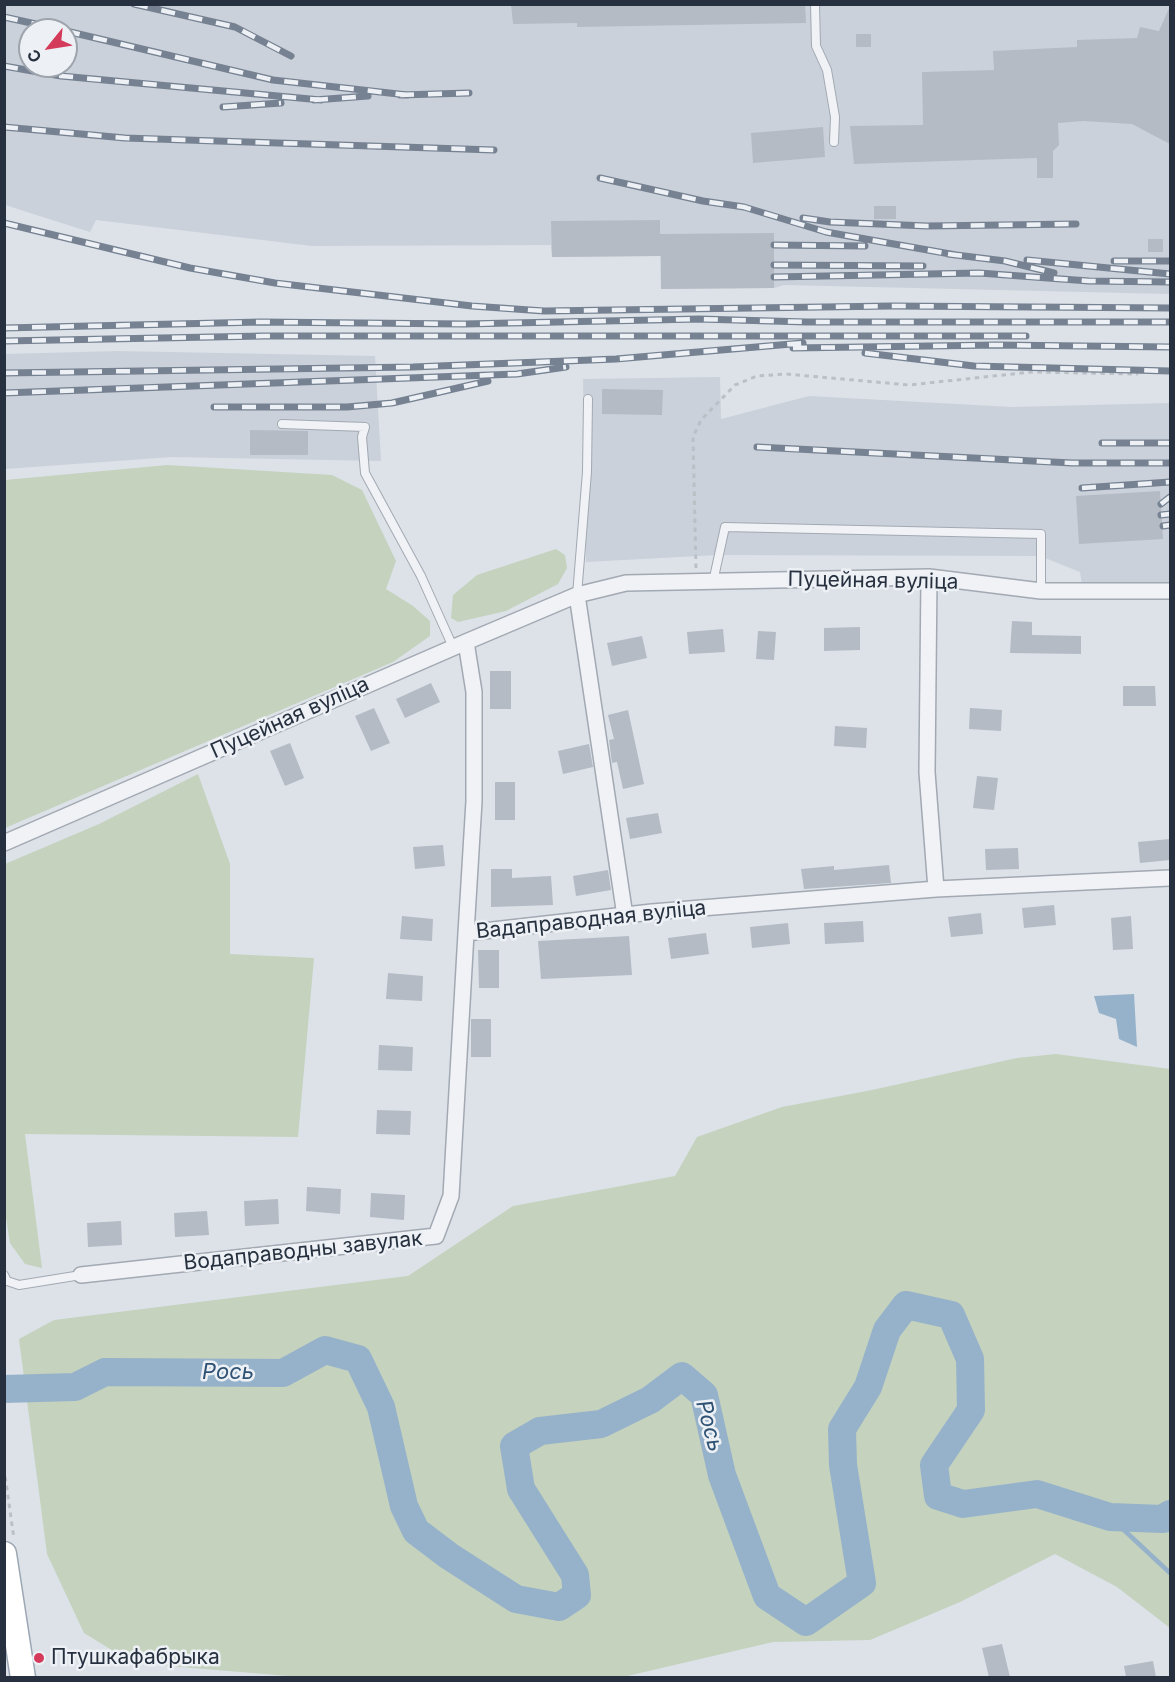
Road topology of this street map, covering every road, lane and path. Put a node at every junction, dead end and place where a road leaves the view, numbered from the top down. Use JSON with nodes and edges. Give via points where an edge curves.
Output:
{"nodes":[{"id":1,"x":815,"y":4,"type":"edge"},
{"id":2,"x":834,"y":142,"type":"dead end"},
{"id":3,"x":1138,"y":374,"type":"dead end"},
{"id":4,"x":588,"y":399,"type":"dead end"},
{"id":5,"x":282,"y":424,"type":"dead end"},
{"id":6,"x":929,"y":578,"type":"junction"},
{"id":7,"x":696,"y":582,"type":"junction"},
{"id":8,"x":713,"y":582,"type":"junction"},
{"id":9,"x":1041,"y":591,"type":"junction"},
{"id":10,"x":1170,"y":591,"type":"edge"},
{"id":11,"x":577,"y":596,"type":"junction"},
{"id":12,"x":459,"y":645,"type":"junction"},
{"id":13,"x":4,"y":843,"type":"edge"},
{"id":14,"x":1170,"y":878,"type":"edge"},
{"id":15,"x":936,"y":889,"type":"junction"},
{"id":16,"x":625,"y":915,"type":"junction"},
{"id":17,"x":466,"y":933,"type":"junction"},
{"id":18,"x":4,"y":1275,"type":"edge"},
{"id":19,"x":81,"y":1275,"type":"joint"},
{"id":20,"x":4,"y":1468,"type":"edge"},
{"id":21,"x":8,"y":1494,"type":"dead end"},
{"id":22,"x":4,"y":1554,"type":"edge"},
{"id":23,"x":23,"y":1677,"type":"edge"}],
"edges":[{"from":1,"to":2,"type":"lane","via":[[816,46],[827,70],[835,117]]},
{"from":3,"to":7,"type":"path","via":[[1031,372],[909,385],[786,374],[757,376],[735,385],[700,420],[693,437]]},
{"from":4,"to":11,"type":"lane"},
{"from":5,"to":12,"type":"lane","via":[[365,427],[365,473]]},
{"from":6,"to":8,"type":"street","name":"Пуцейная вуліца"},
{"from":6,"to":9,"type":"street","name":"Пуцейная вуліца"},
{"from":6,"to":15,"type":"street","via":[[927,772]]},
{"from":7,"to":8,"type":"street","name":"Пуцейная вуліца"},
{"from":7,"to":11,"type":"street","name":"Пуцейная вуліца","via":[[626,583]]},
{"from":8,"to":9,"type":"lane","via":[[725,527],[1041,534]]},
{"from":9,"to":10,"type":"street","name":"Пуцейная вуліца"},
{"from":11,"to":12,"type":"street","name":"Пуцейная вуліца"},
{"from":11,"to":16,"type":"street"},
{"from":12,"to":13,"type":"street","name":"Пуцейная вуліца"},
{"from":12,"to":17,"type":"street","name":"Вадаправодная вуліца","via":[[474,692],[474,801]]},
{"from":14,"to":15,"type":"street","name":"Вадаправодная вуліца"},
{"from":15,"to":16,"type":"street","name":"Вадаправодная вуліца"},
{"from":16,"to":17,"type":"street","name":"Вадаправодная вуліца"},
{"from":17,"to":19,"type":"street","name":"Водаправодны завулак","via":[[451,1196],[436,1236]]},
{"from":18,"to":19,"type":"lane","via":[[7,1281],[19,1285]]},
{"from":20,"to":21,"type":"path"},
{"from":22,"to":23,"type":"main road"}]}
